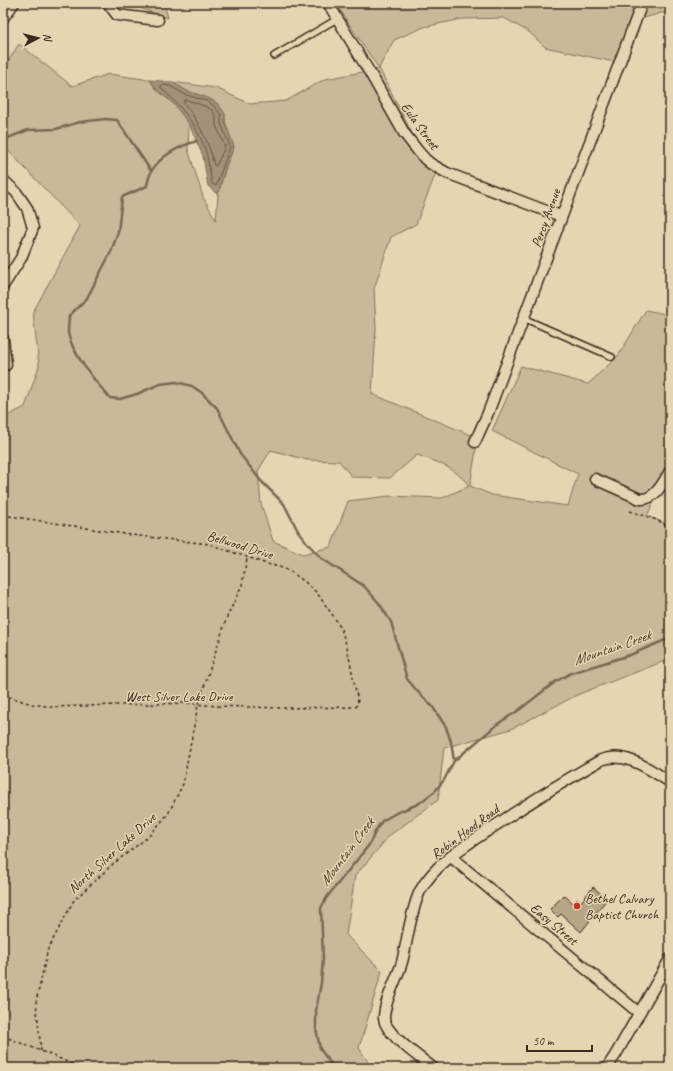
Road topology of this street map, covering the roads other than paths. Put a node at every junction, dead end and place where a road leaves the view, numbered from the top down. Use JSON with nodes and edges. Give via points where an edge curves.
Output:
{"nodes":[{"id":1,"x":14,"y":3,"type":"edge"},
{"id":2,"x":108,"y":3,"type":"edge"},
{"id":3,"x":328,"y":3,"type":"edge"},
{"id":4,"x":642,"y":3,"type":"edge"},
{"id":5,"x":3,"y":18,"type":"edge"},
{"id":6,"x":336,"y":19,"type":"junction"},
{"id":7,"x":158,"y":20,"type":"dead end"},
{"id":8,"x":274,"y":56,"type":"dead end"},
{"id":9,"x":3,"y":180,"type":"edge"},
{"id":10,"x":562,"y":216,"type":"junction"},
{"id":11,"x":3,"y":286,"type":"edge"},
{"id":12,"x":523,"y":318,"type":"junction"},
{"id":13,"x":3,"y":339,"type":"edge"},
{"id":14,"x":612,"y":357,"type":"dead end"},
{"id":15,"x":6,"y":365,"type":"dead end"},
{"id":16,"x":475,"y":442,"type":"dead end"},
{"id":17,"x":670,"y":471,"type":"edge"},
{"id":18,"x":595,"y":479,"type":"dead end"},
{"id":19,"x":670,"y":782,"type":"edge"},
{"id":20,"x":451,"y":857,"type":"junction"},
{"id":21,"x":670,"y":959,"type":"edge"},
{"id":22,"x":639,"y":1013,"type":"junction"},
{"id":23,"x":433,"y":1068,"type":"edge"},
{"id":24,"x":607,"y":1068,"type":"edge"}],
"edges":[{"from":1,"to":5,"type":"street"},
{"from":2,"to":7,"type":"street","via":[[117,16]]},
{"from":3,"to":6,"type":"street","name":"Eula Street"},
{"from":4,"to":10,"type":"street","name":"Percy Avenue"},
{"from":6,"to":8,"type":"lane"},
{"from":6,"to":10,"type":"street","name":"Eula Street","via":[[404,133],[424,158],[447,174]]},
{"from":9,"to":11,"type":"street","via":[[16,192],[27,208],[33,228],[21,258]]},
{"from":10,"to":12,"type":"street","name":"Percy Avenue"},
{"from":12,"to":14,"type":"lane"},
{"from":12,"to":16,"type":"street","name":"Percy Avenue"},
{"from":13,"to":15,"type":"street"},
{"from":17,"to":18,"type":"street","via":[[655,493],[645,499]]},
{"from":19,"to":20,"type":"street","name":"Robin Hood Road","via":[[626,758],[608,757],[508,817]]},
{"from":20,"to":22,"type":"street","name":"Easy Street"},
{"from":20,"to":23,"type":"street","name":"Robin Hood Road","via":[[439,867],[420,892],[384,1017],[393,1035]]},
{"from":21,"to":22,"type":"street"},
{"from":22,"to":24,"type":"street"}]}
